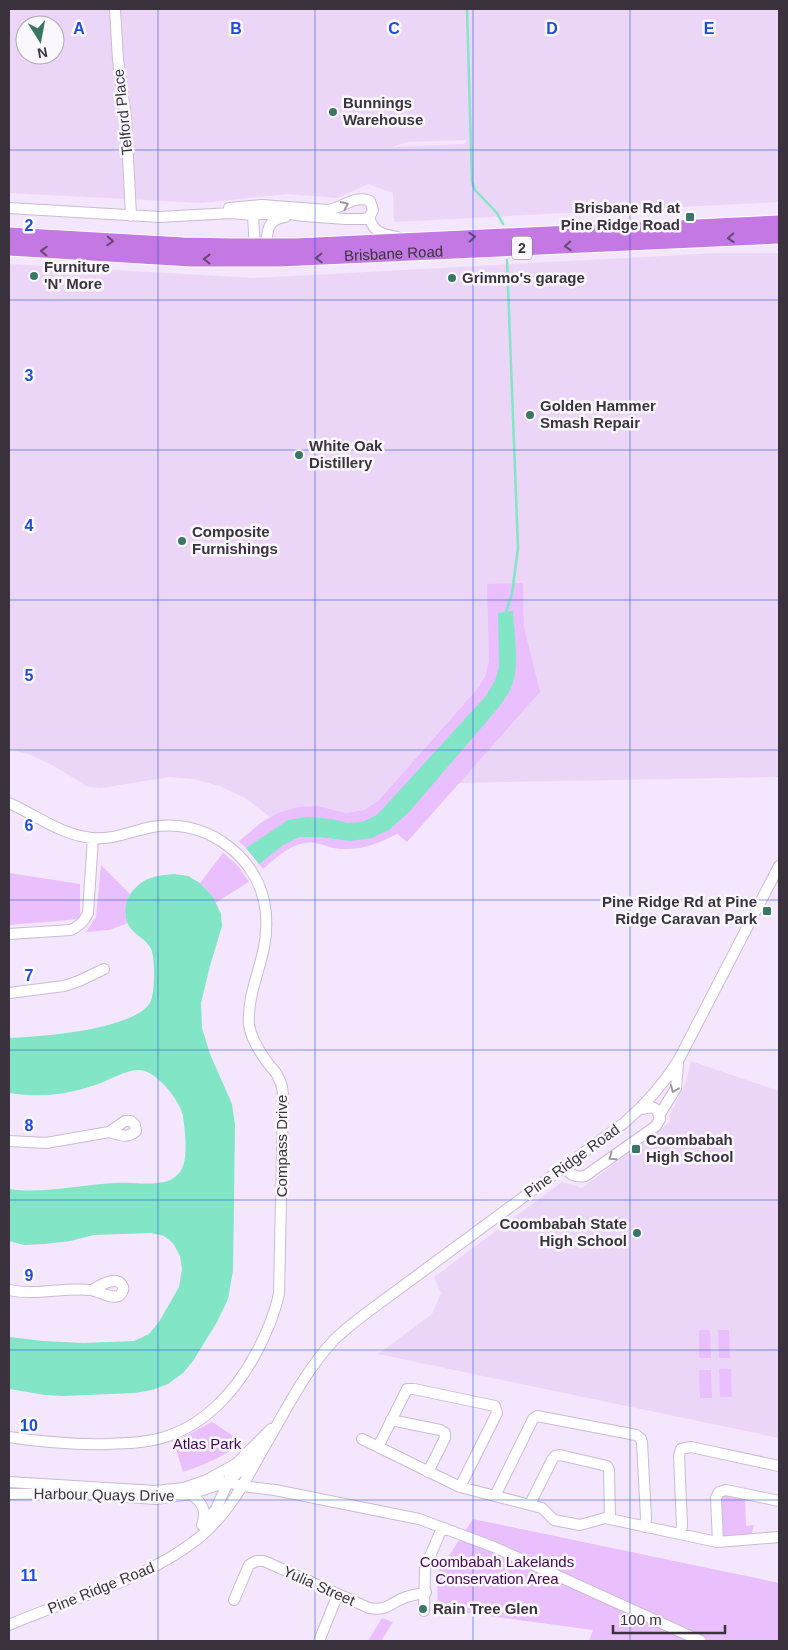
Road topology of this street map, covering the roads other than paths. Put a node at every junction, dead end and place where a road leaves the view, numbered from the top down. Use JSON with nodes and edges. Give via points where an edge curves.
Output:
{"nodes":[{"id":1,"x":115,"y":9,"type":"edge"},
{"id":2,"x":268,"y":206,"type":"junction"},
{"id":3,"x":9,"y":208,"type":"edge"},
{"id":4,"x":211,"y":213,"type":"junction"},
{"id":5,"x":131,"y":216,"type":"junction"},
{"id":6,"x":253,"y":216,"type":"junction"},
{"id":7,"x":304,"y":216,"type":"junction"},
{"id":8,"x":369,"y":218,"type":"junction"},
{"id":9,"x":779,"y":223,"type":"edge"},
{"id":10,"x":9,"y":235,"type":"edge"},
{"id":11,"x":779,"y":236,"type":"edge"},
{"id":12,"x":414,"y":240,"type":"junction"},
{"id":13,"x":9,"y":248,"type":"edge"},
{"id":14,"x":260,"y":253,"type":"junction"},
{"id":15,"x":9,"y":803,"type":"edge"},
{"id":16,"x":93,"y":838,"type":"junction"},
{"id":17,"x":779,"y":866,"type":"edge"},
{"id":18,"x":9,"y":934,"type":"edge"},
{"id":19,"x":104,"y":969,"type":"dead end"},
{"id":20,"x":9,"y":993,"type":"edge"},
{"id":21,"x":678,"y":1061,"type":"junction"},
{"id":22,"x":641,"y":1109,"type":"junction"},
{"id":23,"x":660,"y":1114,"type":"junction"},
{"id":24,"x":109,"y":1132,"type":"dead end"},
{"id":25,"x":9,"y":1141,"type":"edge"},
{"id":26,"x":564,"y":1168,"type":"junction"},
{"id":27,"x":9,"y":1290,"type":"edge"},
{"id":28,"x":92,"y":1290,"type":"dead end"},
{"id":29,"x":391,"y":1420,"type":"junction"},
{"id":30,"x":279,"y":1422,"type":"junction"},
{"id":31,"x":9,"y":1437,"type":"edge"},
{"id":32,"x":362,"y":1439,"type":"dead end"},
{"id":33,"x":378,"y":1447,"type":"junction"},
{"id":34,"x":262,"y":1453,"type":"junction"},
{"id":35,"x":236,"y":1464,"type":"junction"},
{"id":36,"x":779,"y":1466,"type":"edge"},
{"id":37,"x":428,"y":1472,"type":"junction"},
{"id":38,"x":204,"y":1481,"type":"junction"},
{"id":39,"x":9,"y":1482,"type":"edge"},
{"id":40,"x":227,"y":1482,"type":"junction"},
{"id":41,"x":242,"y":1486,"type":"junction"},
{"id":42,"x":460,"y":1487,"type":"junction"},
{"id":43,"x":9,"y":1494,"type":"edge"},
{"id":44,"x":190,"y":1494,"type":"junction"},
{"id":45,"x":495,"y":1496,"type":"junction"},
{"id":46,"x":779,"y":1501,"type":"edge"},
{"id":47,"x":530,"y":1504,"type":"junction"},
{"id":48,"x":610,"y":1519,"type":"junction"},
{"id":49,"x":645,"y":1527,"type":"junction"},
{"id":50,"x":442,"y":1528,"type":"junction"},
{"id":51,"x":201,"y":1529,"type":"junction"},
{"id":52,"x":680,"y":1534,"type":"junction"},
{"id":53,"x":779,"y":1537,"type":"edge"},
{"id":54,"x":718,"y":1542,"type":"junction"},
{"id":55,"x":190,"y":1544,"type":"junction"},
{"id":56,"x":426,"y":1592,"type":"junction"},
{"id":57,"x":338,"y":1594,"type":"junction"},
{"id":58,"x":234,"y":1600,"type":"dead end"},
{"id":59,"x":424,"y":1611,"type":"dead end"},
{"id":60,"x":9,"y":1625,"type":"edge"},
{"id":61,"x":319,"y":1641,"type":"edge"},
{"id":62,"x":701,"y":1641,"type":"edge"}],
"edges":[{"from":1,"to":5,"type":"street","name":"Telford Place","via":[[126,118]]},
{"from":2,"to":4,"type":"street","via":[[224,208]]},
{"from":2,"to":6,"type":"street"},
{"from":2,"to":8,"type":"street","one_way":true,"via":[[332,210],[366,199],[373,210]]},
{"from":3,"to":5,"type":"street"},
{"from":4,"to":5,"type":"street"},
{"from":4,"to":6,"type":"street"},
{"from":6,"to":7,"type":"street"},
{"from":6,"to":14,"type":"street"},
{"from":7,"to":8,"type":"street"},
{"from":7,"to":14,"type":"street","via":[[280,217],[273,221]]},
{"from":8,"to":12,"type":"street","via":[[378,231]]},
{"from":12,"to":9,"type":"highway","name":"Brisbane Road","number":"2","one_way":true},
{"from":10,"to":14,"type":"highway","name":"Brisbane Road","number":"2","one_way":true},
{"from":11,"to":14,"type":"highway","name":"Brisbane Road","number":"2","one_way":true,"via":[[329,258]]},
{"from":12,"to":14,"type":"highway","name":"Brisbane Road","number":"2"},
{"from":14,"to":13,"type":"highway","name":"Brisbane Road","number":"2","one_way":true,"via":[[182,259]]},
{"from":15,"to":16,"type":"street","name":"Compass Drive","via":[[58,828]]},
{"from":16,"to":18,"type":"street","via":[[88,912],[80,925],[71,930]]},
{"from":16,"to":31,"type":"street","name":"Compass Drive","via":[[152,827],[188,826],[207,833],[232,849],[256,879],[264,900],[266,923],[249,1009],[249,1026],[254,1043],[278,1076],[282,1088],[279,1294],[267,1333],[245,1373],[230,1393],[187,1427],[165,1437],[121,1443],[48,1443]]},
{"from":17,"to":21,"type":"street","name":"Pine Ridge Road"},
{"from":19,"to":20,"type":"street","via":[[64,986]]},
{"from":21,"to":22,"type":"street","name":"Pine Ridge Road"},
{"from":21,"to":23,"type":"street","one_way":true,"via":[[676,1088]]},
{"from":22,"to":23,"type":"street","via":[[652,1106]]},
{"from":22,"to":26,"type":"street","name":"Pine Ridge Road"},
{"from":23,"to":26,"type":"street","one_way":true,"via":[[656,1126],[585,1176],[576,1177]]},
{"from":24,"to":25,"type":"street","via":[[46,1143]]},
{"from":26,"to":30,"type":"street","name":"Pine Ridge Road","via":[[344,1331],[317,1360]]},
{"from":27,"to":28,"type":"street"},
{"from":29,"to":33,"type":"street"},
{"from":29,"to":37,"type":"street","via":[[444,1433],[445,1438]]},
{"from":29,"to":42,"type":"street","via":[[404,1391],[409,1388],[495,1406],[497,1413]]},
{"from":30,"to":34,"type":"street","name":"Pine Ridge Road"},
{"from":30,"to":35,"type":"street","name":"Pine Ridge Road"},
{"from":32,"to":33,"type":"street"},
{"from":33,"to":37,"type":"street"},
{"from":34,"to":40,"type":"street","name":"Harbour Quays Drive"},
{"from":34,"to":41,"type":"street","name":"Pine Ridge Road"},
{"from":35,"to":38,"type":"street"},
{"from":35,"to":40,"type":"street","name":"Pine Ridge Road"},
{"from":36,"to":52,"type":"street","via":[[691,1447],[681,1448]]},
{"from":37,"to":42,"type":"street"},
{"from":38,"to":39,"type":"street","name":"Harbour Quays Drive","via":[[160,1491]]},
{"from":38,"to":40,"type":"street","name":"Harbour Quays Drive"},
{"from":40,"to":41,"type":"street"},
{"from":40,"to":44,"type":"street","name":"Harbour Quays Drive"},
{"from":40,"to":51,"type":"street","name":"Pine Ridge Road","via":[[216,1509]]},
{"from":41,"to":50,"type":"street","via":[[419,1519]]},
{"from":41,"to":55,"type":"street","name":"Pine Ridge Road","via":[[214,1523]]},
{"from":42,"to":45,"type":"street"},
{"from":43,"to":44,"type":"street","name":"Harbour Quays Drive","via":[[62,1492],[156,1499]]},
{"from":44,"to":51,"type":"street","via":[[204,1508]]},
{"from":45,"to":47,"type":"street"},
{"from":45,"to":49,"type":"street","via":[[535,1417],[541,1415],[636,1435],[641,1439]]},
{"from":46,"to":54,"type":"street","via":[[726,1490],[719,1492],[716,1498]]},
{"from":47,"to":48,"type":"street","via":[[542,1508],[554,1520],[571,1524]]},
{"from":47,"to":48,"type":"street","via":[[552,1460],[560,1455],[608,1468]]},
{"from":48,"to":49,"type":"street"},
{"from":49,"to":52,"type":"street"},
{"from":50,"to":56,"type":"street","via":[[424,1568]]},
{"from":50,"to":62,"type":"street","via":[[494,1547]]},
{"from":51,"to":55,"type":"street","name":"Pine Ridge Road"},
{"from":52,"to":54,"type":"street"},
{"from":53,"to":54,"type":"street"},
{"from":55,"to":60,"type":"street","name":"Pine Ridge Road","via":[[148,1570]]},
{"from":56,"to":57,"type":"street","name":"Yulia Street","via":[[378,1609],[368,1608]]},
{"from":56,"to":59,"type":"street"},
{"from":57,"to":58,"type":"street","name":"Yulia Street","via":[[264,1561],[256,1561],[249,1565]]},
{"from":57,"to":61,"type":"street"}]}
